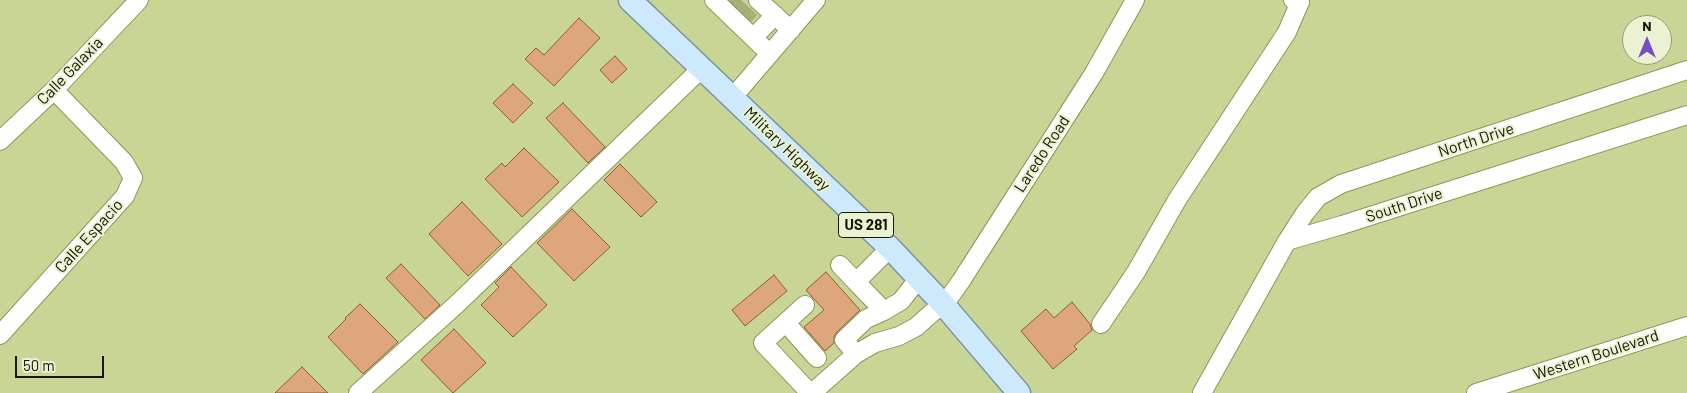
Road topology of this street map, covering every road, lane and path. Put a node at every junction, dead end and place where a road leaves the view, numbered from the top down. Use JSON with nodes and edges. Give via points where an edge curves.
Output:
{"nodes":[{"id":1,"x":139,"y":0,"type":"edge"},
{"id":2,"x":630,"y":0,"type":"edge"},
{"id":3,"x":816,"y":0,"type":"edge"},
{"id":4,"x":1135,"y":0,"type":"edge"},
{"id":5,"x":1293,"y":0,"type":"edge"},
{"id":6,"x":736,"y":8,"type":"edge"},
{"id":7,"x":775,"y":15,"type":"junction"},
{"id":8,"x":791,"y":30,"type":"junction"},
{"id":9,"x":754,"y":37,"type":"junction"},
{"id":10,"x":770,"y":54,"type":"junction"},
{"id":11,"x":702,"y":68,"type":"junction"},
{"id":12,"x":1687,"y":70,"type":"edge"},
{"id":13,"x":54,"y":90,"type":"junction"},
{"id":14,"x":733,"y":98,"type":"junction"},
{"id":15,"x":1687,"y":115,"type":"edge"},
{"id":16,"x":0,"y":141,"type":"edge"},
{"id":17,"x":1287,"y":241,"type":"junction"},
{"id":18,"x":890,"y":248,"type":"junction"},
{"id":19,"x":840,"y":265,"type":"dead end"},
{"id":20,"x":919,"y":278,"type":"junction"},
{"id":21,"x":856,"y":282,"type":"junction"},
{"id":22,"x":805,"y":305,"type":"dead end"},
{"id":23,"x":944,"y":305,"type":"junction"},
{"id":24,"x":884,"y":311,"type":"junction"},
{"id":25,"x":786,"y":323,"type":"junction"},
{"id":26,"x":1101,"y":324,"type":"dead end"},
{"id":27,"x":1687,"y":326,"type":"edge"},
{"id":28,"x":0,"y":335,"type":"edge"},
{"id":29,"x":856,"y":354,"type":"junction"},
{"id":30,"x":817,"y":358,"type":"dead end"},
{"id":31,"x":358,"y":393,"type":"edge"},
{"id":32,"x":811,"y":393,"type":"edge"},
{"id":33,"x":1019,"y":393,"type":"edge"},
{"id":34,"x":1202,"y":393,"type":"edge"},
{"id":35,"x":1476,"y":393,"type":"edge"}],
"edges":[{"from":1,"to":13,"type":"street","name":"Calle Galaxia"},
{"from":2,"to":11,"type":"main road","name":"Military Highway","number":"US 281"},
{"from":3,"to":8,"type":"street"},
{"from":4,"to":23,"type":"street","name":"Laredo Road","via":[[1094,73]]},
{"from":5,"to":26,"type":"street","via":[[1300,2],[1288,32]]},
{"from":6,"to":7,"type":"street"},
{"from":6,"to":9,"type":"street"},
{"from":7,"to":8,"type":"street"},
{"from":7,"to":9,"type":"street"},
{"from":8,"to":10,"type":"street"},
{"from":9,"to":10,"type":"street"},
{"from":10,"to":14,"type":"street"},
{"from":11,"to":14,"type":"main road","name":"Military Highway","number":"US 281"},
{"from":11,"to":31,"type":"street","via":[[457,304]]},
{"from":12,"to":17,"type":"street","name":"North Drive","via":[[1341,184],[1318,197]]},
{"from":13,"to":16,"type":"street","name":"Calle Galaxia"},
{"from":13,"to":28,"type":"street","name":"Calle Espacio","via":[[124,162],[132,178],[125,196]]},
{"from":14,"to":18,"type":"main road","name":"Military Highway","number":"US 281"},
{"from":15,"to":17,"type":"street","name":"South Drive"},
{"from":17,"to":34,"type":"street"},
{"from":18,"to":20,"type":"main road","name":"Military Highway","number":"US 281"},
{"from":18,"to":21,"type":"street"},
{"from":19,"to":21,"type":"street"},
{"from":20,"to":23,"type":"main road","name":"Military Highway","number":"US 281"},
{"from":20,"to":24,"type":"street","via":[[901,301]]},
{"from":21,"to":24,"type":"street"},
{"from":22,"to":25,"type":"street"},
{"from":23,"to":29,"type":"street","name":"Laredo Road","via":[[916,327]]},
{"from":23,"to":33,"type":"main road","name":"Military Highway","number":"US 281"},
{"from":24,"to":29,"type":"street","via":[[866,319],[844,340]]},
{"from":25,"to":30,"type":"street"},
{"from":25,"to":32,"type":"street","via":[[763,343]]},
{"from":27,"to":35,"type":"street","name":"Western Boulevard"},
{"from":29,"to":32,"type":"street","name":"Laredo Road"}]}
